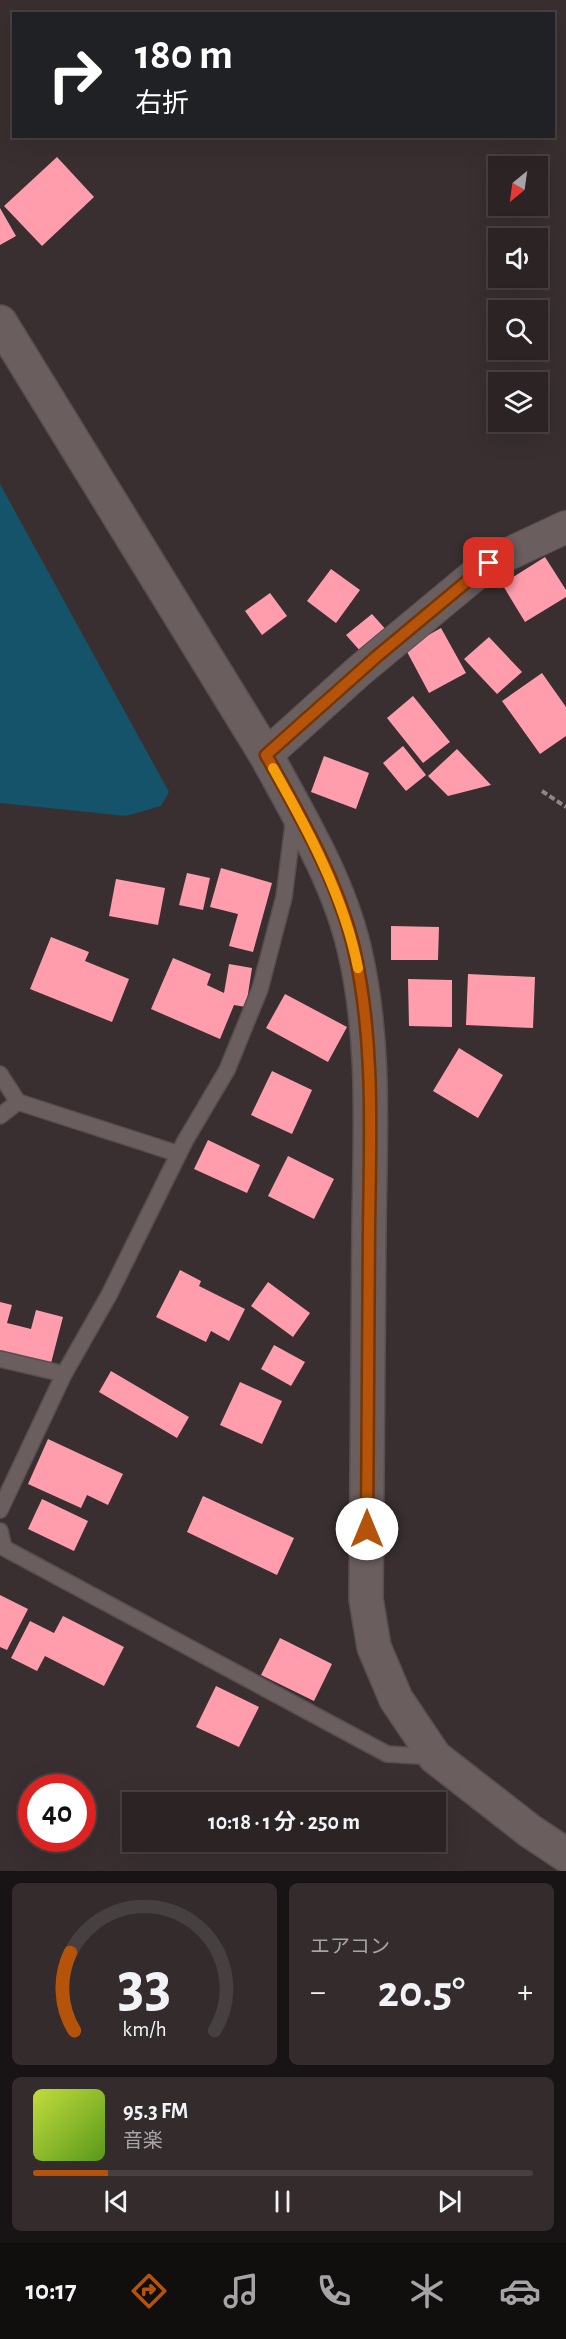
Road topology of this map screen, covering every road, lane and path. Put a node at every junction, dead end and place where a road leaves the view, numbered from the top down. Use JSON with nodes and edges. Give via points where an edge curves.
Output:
{"nodes":[{"id":1,"x":0,"y":322,"type":"edge"},
{"id":2,"x":566,"y":526,"type":"edge"},
{"id":3,"x":266,"y":755,"type":"junction"},
{"id":4,"x":542,"y":791,"type":"dead end"},
{"id":5,"x":566,"y":807,"type":"edge"},
{"id":6,"x":296,"y":809,"type":"junction"},
{"id":7,"x":0,"y":1074,"type":"edge"},
{"id":8,"x":18,"y":1102,"type":"junction"},
{"id":9,"x":0,"y":1116,"type":"edge"},
{"id":10,"x":178,"y":1154,"type":"junction"},
{"id":11,"x":0,"y":1359,"type":"edge"},
{"id":12,"x":64,"y":1374,"type":"junction"},
{"id":13,"x":0,"y":1510,"type":"edge"},
{"id":14,"x":0,"y":1531,"type":"edge"},
{"id":15,"x":435,"y":1757,"type":"junction"},
{"id":16,"x":566,"y":1856,"type":"edge"}],
"edges":[{"from":1,"to":3,"type":"street"},
{"from":2,"to":3,"type":"street","via":[[489,563]]},
{"from":3,"to":6,"type":"street"},
{"from":4,"to":5,"type":"path"},
{"from":6,"to":10,"type":"lane","via":[[284,897],[260,989],[227,1070]]},
{"from":6,"to":15,"type":"street","via":[[335,892],[354,947],[364,1003],[370,1091],[366,1599],[374,1647],[396,1699]]},
{"from":7,"to":8,"type":"lane"},
{"from":8,"to":9,"type":"lane"},
{"from":8,"to":10,"type":"lane"},
{"from":10,"to":12,"type":"lane","via":[[109,1295]]},
{"from":11,"to":12,"type":"lane"},
{"from":12,"to":13,"type":"lane"},
{"from":14,"to":15,"type":"lane","via":[[4,1548],[387,1754]]},
{"from":15,"to":16,"type":"street"}]}
